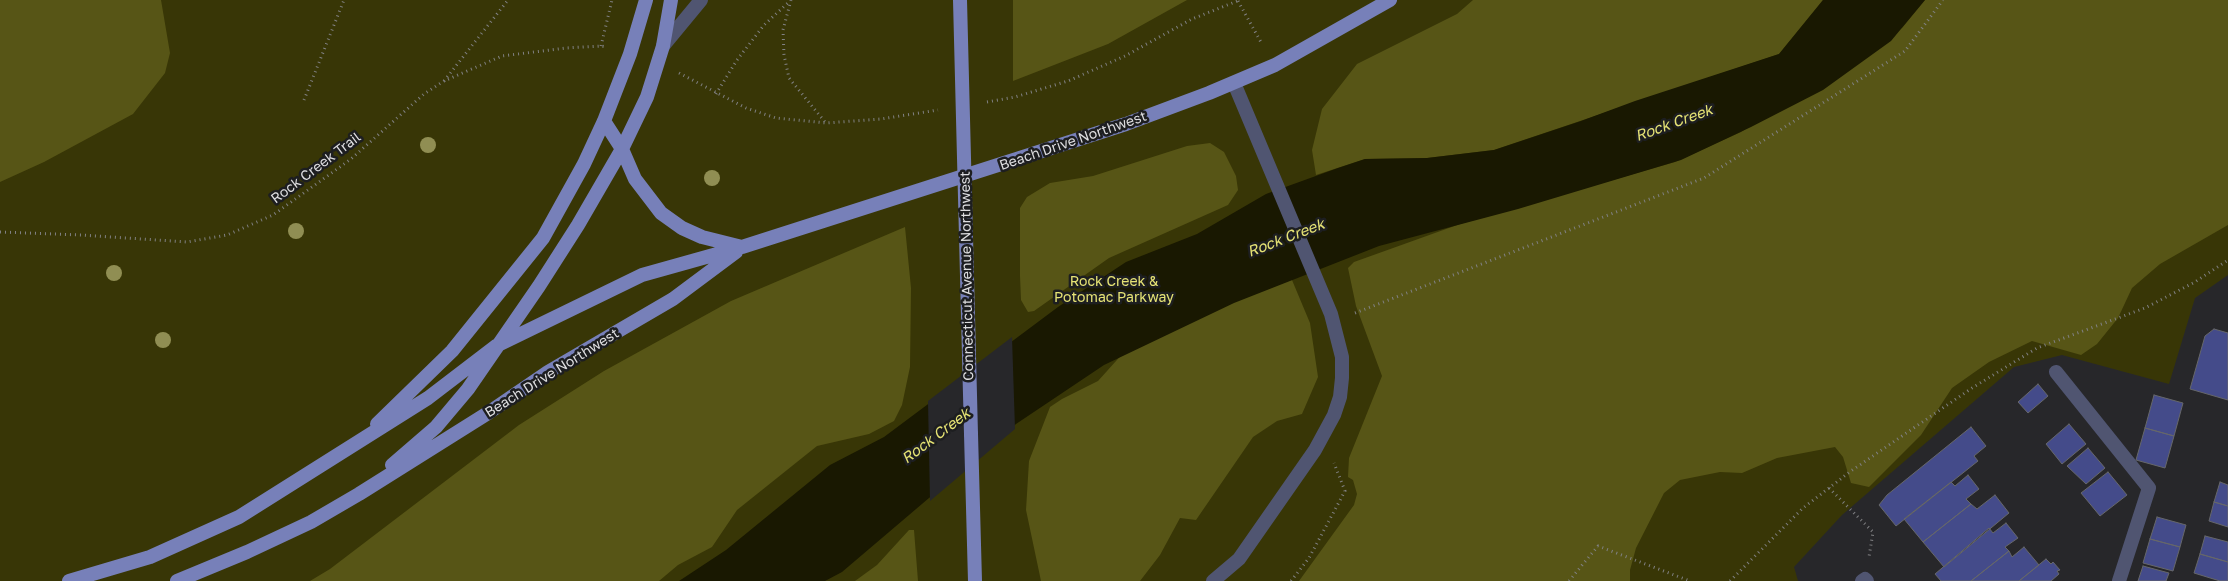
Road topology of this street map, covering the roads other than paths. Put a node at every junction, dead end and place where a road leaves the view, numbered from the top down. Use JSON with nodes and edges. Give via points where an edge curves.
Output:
{"nodes":[{"id":1,"x":646,"y":0,"type":"edge"},
{"id":2,"x":671,"y":0,"type":"edge"},
{"id":3,"x":700,"y":0,"type":"edge"},
{"id":4,"x":960,"y":0,"type":"edge"},
{"id":5,"x":1390,"y":0,"type":"edge"},
{"id":6,"x":663,"y":46,"type":"junction"},
{"id":7,"x":1234,"y":83,"type":"junction"},
{"id":8,"x":604,"y":121,"type":"junction"},
{"id":9,"x":622,"y":149,"type":"junction"},
{"id":10,"x":742,"y":247,"type":"junction"},
{"id":11,"x":496,"y":346,"type":"junction"},
{"id":12,"x":2056,"y":372,"type":"dead end"},
{"id":13,"x":353,"y":447,"type":"junction"},
{"id":14,"x":359,"y":494,"type":"junction"},
{"id":15,"x":69,"y":581,"type":"edge"},
{"id":16,"x":177,"y":581,"type":"edge"},
{"id":17,"x":974,"y":581,"type":"edge"},
{"id":18,"x":1213,"y":581,"type":"edge"},
{"id":19,"x":2119,"y":581,"type":"edge"}],
"edges":[{"from":1,"to":8,"type":"main road","via":[[630,54]]},
{"from":2,"to":6,"type":"main road"},
{"from":3,"to":6,"type":"street"},
{"from":4,"to":17,"type":"main road","name":"Connecticut Avenue Northwest","bridge":true},
{"from":5,"to":7,"type":"main road","name":"Beach Drive Northwest","via":[[1275,66]]},
{"from":6,"to":9,"type":"main road","via":[[646,97]]},
{"from":7,"to":10,"type":"main road","name":"Beach Drive Northwest","via":[[1126,124]]},
{"from":7,"to":18,"type":"street","via":[[1331,314],[1342,364],[1340,396],[1334,415],[1315,450],[1239,560]]},
{"from":8,"to":9,"type":"main road"},
{"from":8,"to":13,"type":"main road","via":[[543,238],[452,351]]},
{"from":9,"to":10,"type":"main road","via":[[635,179],[660,213],[702,237]]},
{"from":9,"to":11,"type":"main road","via":[[539,286]]},
{"from":10,"to":11,"type":"main road","name":"Beach Drive Northwest","via":[[642,275]]},
{"from":10,"to":14,"type":"main road","name":"Beach Drive Northwest","via":[[673,299],[548,372],[488,414]]},
{"from":11,"to":13,"type":"main road","name":"Beach Drive Northwest","via":[[428,398]]},
{"from":11,"to":14,"type":"main road","via":[[468,389],[436,427]]},
{"from":12,"to":19,"type":"street","via":[[2149,488]]},
{"from":13,"to":15,"type":"main road","via":[[239,517],[150,557]]},
{"from":14,"to":16,"type":"main road","via":[[312,522]]}]}
